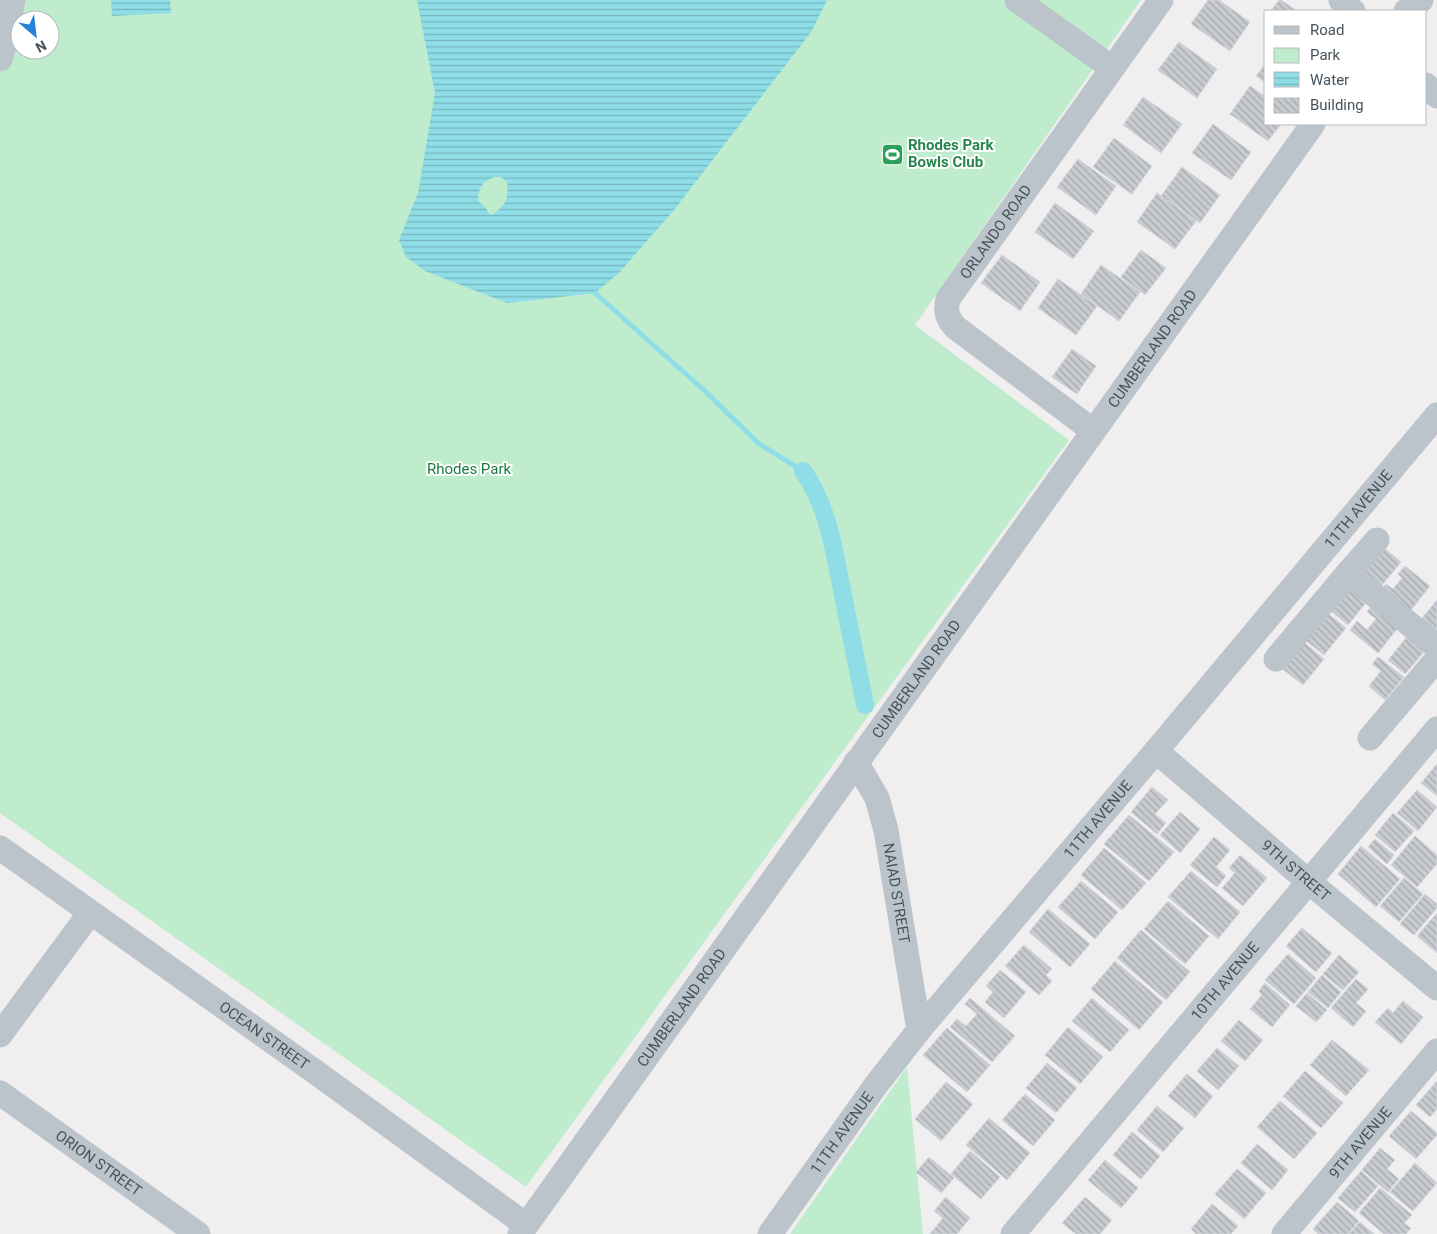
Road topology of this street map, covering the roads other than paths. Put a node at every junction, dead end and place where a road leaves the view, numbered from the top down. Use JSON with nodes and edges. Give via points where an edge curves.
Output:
{"nodes":[{"id":1,"x":14,"y":0,"type":"edge"},
{"id":2,"x":1017,"y":0,"type":"edge"},
{"id":3,"x":1161,"y":0,"type":"edge"},
{"id":4,"x":1341,"y":0,"type":"edge"},
{"id":5,"x":1421,"y":0,"type":"edge"},
{"id":6,"x":1352,"y":10,"type":"edge"},
{"id":7,"x":1407,"y":10,"type":"edge"},
{"id":8,"x":0,"y":59,"type":"edge"},
{"id":9,"x":1112,"y":68,"type":"junction"},
{"id":10,"x":1427,"y":85,"type":"edge"},
{"id":11,"x":1437,"y":96,"type":"edge"},
{"id":12,"x":1312,"y":125,"type":"edge"},
{"id":13,"x":1437,"y":415,"type":"edge"},
{"id":14,"x":1092,"y":430,"type":"junction"},
{"id":15,"x":1377,"y":540,"type":"dead end"},
{"id":16,"x":1348,"y":573,"type":"junction"},
{"id":17,"x":1437,"y":647,"type":"edge"},
{"id":18,"x":1276,"y":659,"type":"dead end"},
{"id":19,"x":1437,"y":659,"type":"edge"},
{"id":20,"x":1437,"y":728,"type":"edge"},
{"id":21,"x":1370,"y":738,"type":"dead end"},
{"id":22,"x":1156,"y":751,"type":"junction"},
{"id":23,"x":856,"y":762,"type":"junction"},
{"id":24,"x":0,"y":848,"type":"edge"},
{"id":25,"x":1309,"y":882,"type":"junction"},
{"id":26,"x":90,"y":913,"type":"junction"},
{"id":27,"x":1437,"y":988,"type":"edge"},
{"id":28,"x":919,"y":1030,"type":"junction"},
{"id":29,"x":0,"y":1035,"type":"edge"},
{"id":30,"x":1437,"y":1051,"type":"edge"},
{"id":31,"x":0,"y":1093,"type":"edge"},
{"id":32,"x":523,"y":1229,"type":"edge"},
{"id":33,"x":198,"y":1234,"type":"edge"},
{"id":34,"x":770,"y":1234,"type":"edge"},
{"id":35,"x":1013,"y":1234,"type":"edge"},
{"id":36,"x":1284,"y":1234,"type":"edge"}],
"edges":[{"from":1,"to":8,"type":"street"},
{"from":2,"to":9,"type":"street"},
{"from":3,"to":9,"type":"street","name":"ORLANDO ROAD"},
{"from":4,"to":6,"type":"street"},
{"from":5,"to":7,"type":"street"},
{"from":9,"to":14,"type":"street","name":"ORLANDO ROAD","via":[[948,299],[946,313],[955,327]]},
{"from":10,"to":11,"type":"street"},
{"from":12,"to":14,"type":"street","name":"CUMBERLAND ROAD"},
{"from":13,"to":22,"type":"street","name":"11TH AVENUE"},
{"from":14,"to":23,"type":"street","name":"CUMBERLAND ROAD"},
{"from":15,"to":16,"type":"street"},
{"from":16,"to":17,"type":"street"},
{"from":16,"to":18,"type":"street"},
{"from":19,"to":21,"type":"street"},
{"from":20,"to":25,"type":"street","name":"10TH AVENUE"},
{"from":22,"to":25,"type":"street","name":"9TH STREET"},
{"from":22,"to":28,"type":"street","name":"11TH AVENUE"},
{"from":23,"to":28,"type":"street","name":"NAIAD STREET","via":[[877,798],[886,830]]},
{"from":23,"to":32,"type":"street","name":"CUMBERLAND ROAD"},
{"from":24,"to":26,"type":"street","name":"OCEAN STREET"},
{"from":25,"to":27,"type":"street","name":"9TH STREET"},
{"from":25,"to":35,"type":"street","name":"10TH AVENUE"},
{"from":26,"to":29,"type":"street"},
{"from":26,"to":32,"type":"street","name":"OCEAN STREET","via":[[314,1071]]},
{"from":28,"to":34,"type":"street","name":"11TH AVENUE"},
{"from":30,"to":36,"type":"street","name":"9TH AVENUE"},
{"from":31,"to":33,"type":"street","name":"ORION STREET"}]}
